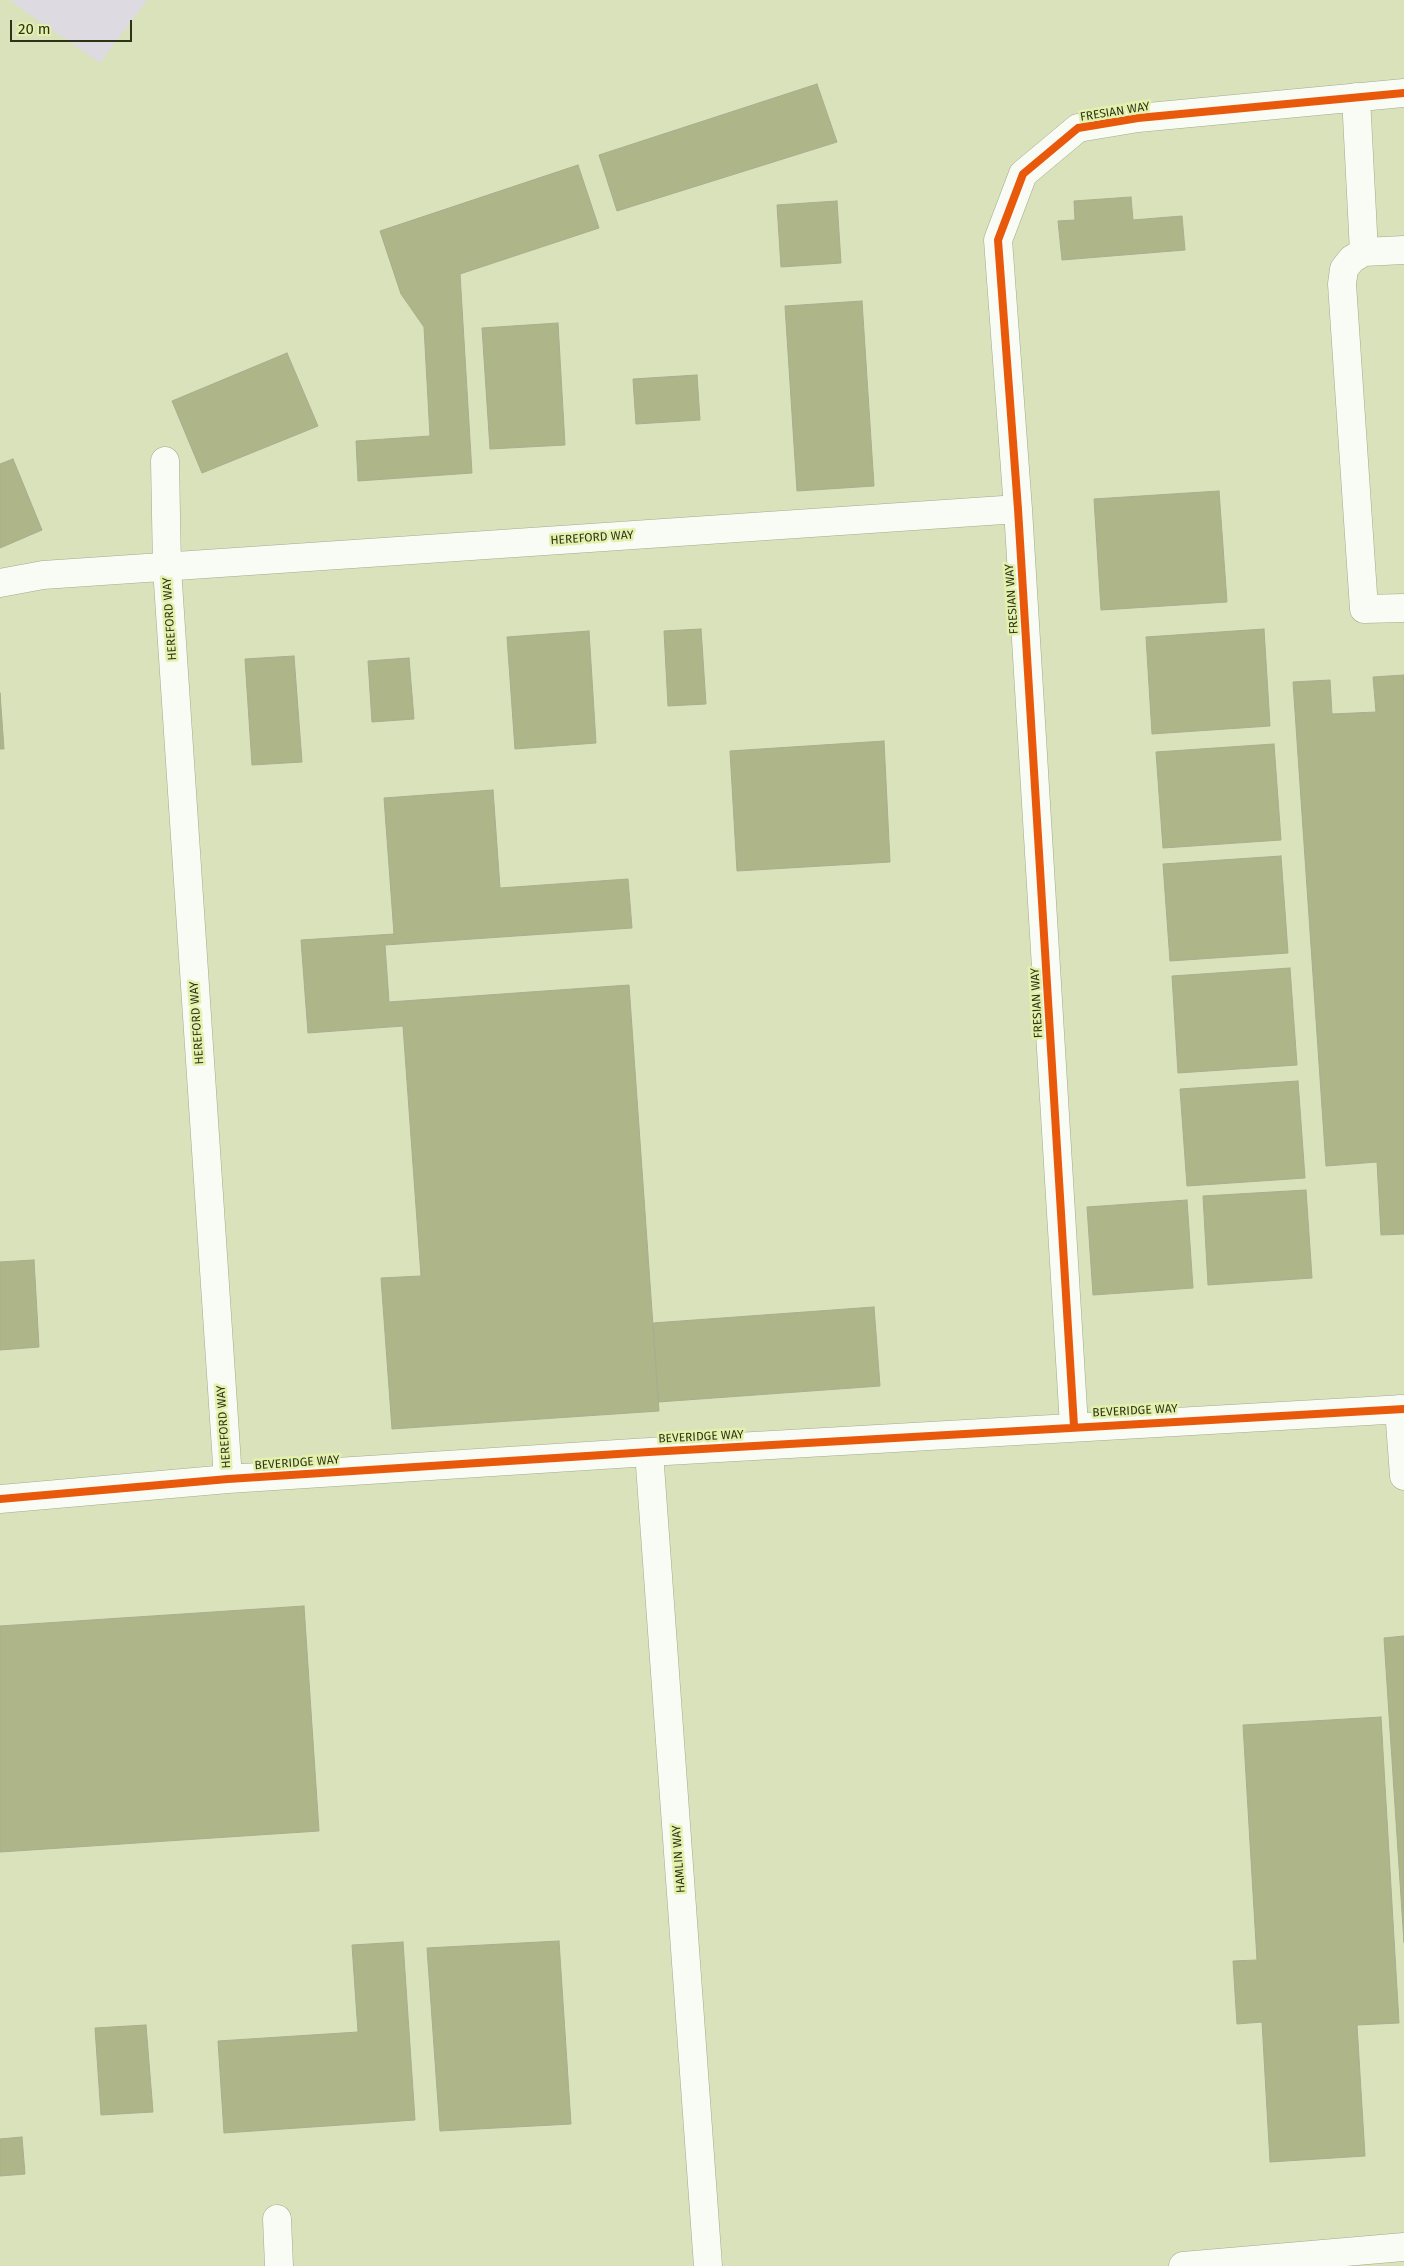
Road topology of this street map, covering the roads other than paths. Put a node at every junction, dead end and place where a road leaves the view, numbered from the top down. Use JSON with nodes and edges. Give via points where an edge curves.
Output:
{"nodes":[{"id":1,"x":1404,"y":93,"type":"edge"},
{"id":2,"x":1356,"y":97,"type":"junction"},
{"id":3,"x":1404,"y":250,"type":"edge"},
{"id":4,"x":1364,"y":252,"type":"junction"},
{"id":5,"x":165,"y":461,"type":"dead end"},
{"id":6,"x":1018,"y":509,"type":"junction"},
{"id":7,"x":166,"y":568,"type":"junction"},
{"id":8,"x":0,"y":583,"type":"edge"},
{"id":9,"x":1404,"y":608,"type":"edge"},
{"id":10,"x":1401,"y":1409,"type":"edge"},
{"id":11,"x":1074,"y":1426,"type":"junction"},
{"id":12,"x":650,"y":1452,"type":"junction"},
{"id":13,"x":1404,"y":1476,"type":"edge"},
{"id":14,"x":228,"y":1479,"type":"junction"},
{"id":15,"x":0,"y":1499,"type":"edge"},
{"id":16,"x":277,"y":2219,"type":"dead end"},
{"id":17,"x":1404,"y":2247,"type":"edge"},
{"id":18,"x":279,"y":2266,"type":"edge"},
{"id":19,"x":708,"y":2266,"type":"edge"},
{"id":20,"x":1182,"y":2266,"type":"edge"}],
"edges":[{"from":1,"to":2,"type":"street","name":"FRESIAN WAY"},
{"from":2,"to":4,"type":"street"},
{"from":2,"to":6,"type":"street","name":"FRESIAN WAY","via":[[1138,118],[1078,128],[1023,174],[998,240]]},
{"from":3,"to":4,"type":"street"},
{"from":4,"to":9,"type":"street","via":[[1352,258],[1344,269],[1342,284],[1364,609]]},
{"from":5,"to":7,"type":"street","name":"HEREFORD WAY"},
{"from":6,"to":7,"type":"street","name":"HEREFORD WAY"},
{"from":6,"to":11,"type":"street","name":"FRESIAN WAY"},
{"from":7,"to":8,"type":"street","via":[[44,575]]},
{"from":7,"to":14,"type":"street","name":"HEREFORD WAY"},
{"from":10,"to":11,"type":"street","name":"BEVERIDGE WAY"},
{"from":10,"to":13,"type":"street","name":"BEVERIDGE WAY"},
{"from":11,"to":12,"type":"street","name":"BEVERIDGE WAY"},
{"from":12,"to":14,"type":"street","name":"BEVERIDGE WAY"},
{"from":12,"to":19,"type":"street","name":"HAMLIN WAY"},
{"from":14,"to":15,"type":"street","name":"BEVERIDGE WAY"},
{"from":16,"to":18,"type":"street"},
{"from":17,"to":20,"type":"street"}]}
